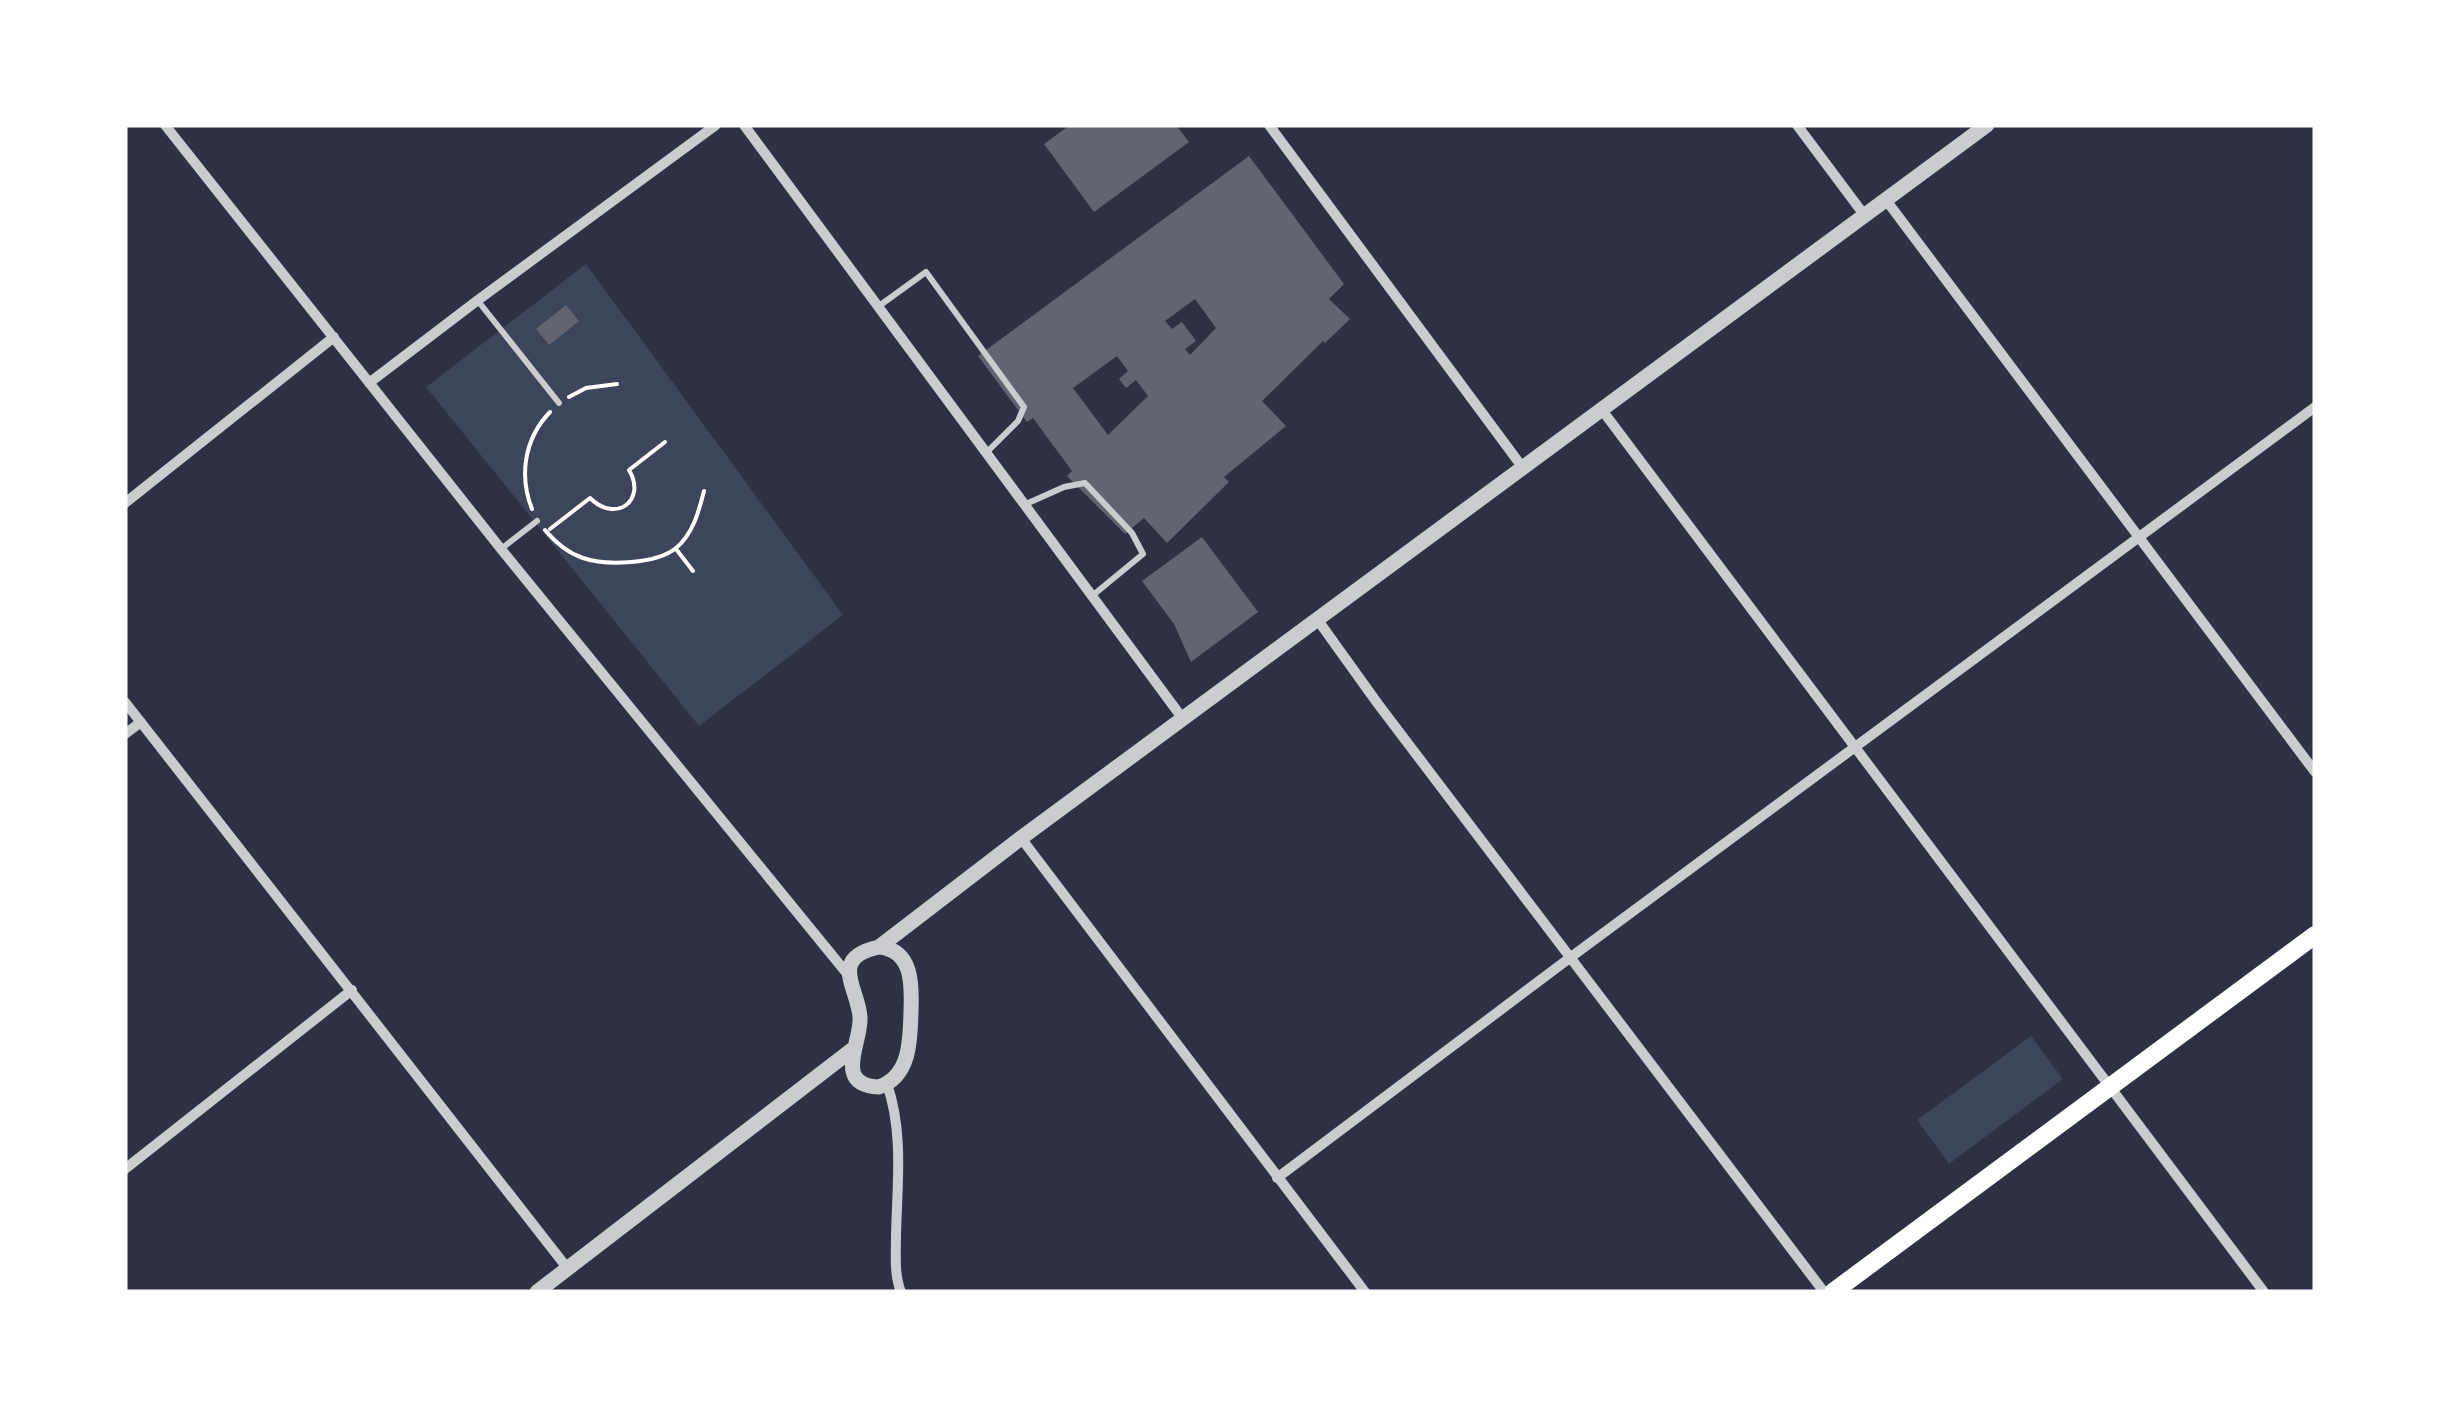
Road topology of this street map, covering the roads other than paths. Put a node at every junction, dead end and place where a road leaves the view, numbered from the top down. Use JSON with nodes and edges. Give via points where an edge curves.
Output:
{"nodes":[{"id":1,"x":166,"y":125,"type":"edge"},
{"id":2,"x":716,"y":125,"type":"edge"},
{"id":3,"x":744,"y":125,"type":"edge"},
{"id":4,"x":1269,"y":125,"type":"edge"},
{"id":5,"x":1797,"y":125,"type":"edge"},
{"id":6,"x":1987,"y":125,"type":"edge"},
{"id":7,"x":1886,"y":200,"type":"junction"},
{"id":8,"x":1864,"y":216,"type":"junction"},
{"id":9,"x":478,"y":300,"type":"junction"},
{"id":10,"x":878,"y":306,"type":"junction"},
{"id":11,"x":334,"y":337,"type":"junction"},
{"id":12,"x":369,"y":383,"type":"junction"},
{"id":13,"x":559,"y":403,"type":"road end"},
{"id":14,"x":2315,"y":406,"type":"edge"},
{"id":15,"x":1602,"y":410,"type":"junction"},
{"id":16,"x":986,"y":453,"type":"junction"},
{"id":17,"x":1523,"y":468,"type":"junction"},
{"id":18,"x":125,"y":503,"type":"edge"},
{"id":19,"x":1025,"y":505,"type":"junction"},
{"id":20,"x":537,"y":521,"type":"road end"},
{"id":21,"x":2138,"y":536,"type":"junction"},
{"id":22,"x":502,"y":549,"type":"junction"},
{"id":23,"x":1092,"y":596,"type":"junction"},
{"id":24,"x":1317,"y":620,"type":"junction"},
{"id":25,"x":125,"y":702,"type":"edge"},
{"id":26,"x":1183,"y":719,"type":"junction"},
{"id":27,"x":141,"y":722,"type":"junction"},
{"id":28,"x":125,"y":734,"type":"edge"},
{"id":29,"x":1855,"y":748,"type":"junction"},
{"id":30,"x":2315,"y":772,"type":"edge"},
{"id":31,"x":1021,"y":838,"type":"junction"},
{"id":32,"x":2315,"y":936,"type":"edge"},
{"id":33,"x":879,"y":947,"type":"junction"},
{"id":34,"x":1572,"y":957,"type":"junction"},
{"id":35,"x":848,"y":976,"type":"junction"},
{"id":36,"x":352,"y":990,"type":"junction"},
{"id":37,"x":854,"y":1049,"type":"junction"},
{"id":38,"x":887,"y":1084,"type":"junction"},
{"id":39,"x":2110,"y":1087,"type":"junction"},
{"id":40,"x":125,"y":1169,"type":"edge"},
{"id":41,"x":1277,"y":1178,"type":"junction"},
{"id":42,"x":568,"y":1268,"type":"junction"},
{"id":43,"x":538,"y":1292,"type":"edge"},
{"id":44,"x":901,"y":1292,"type":"edge"},
{"id":45,"x":1365,"y":1292,"type":"edge"},
{"id":46,"x":1824,"y":1292,"type":"edge"},
{"id":47,"x":1833,"y":1292,"type":"edge"},
{"id":48,"x":2264,"y":1292,"type":"edge"}],
"edges":[{"from":1,"to":11,"type":"street"},
{"from":2,"to":9,"type":"street"},
{"from":3,"to":10,"type":"street"},
{"from":4,"to":17,"type":"street"},
{"from":5,"to":8,"type":"street"},
{"from":6,"to":7,"type":"street"},
{"from":7,"to":8,"type":"street"},
{"from":7,"to":21,"type":"street"},
{"from":8,"to":15,"type":"street"},
{"from":9,"to":12,"type":"street"},
{"from":9,"to":13,"type":"lane"},
{"from":10,"to":16,"type":"street"},
{"from":10,"to":16,"type":"lane","via":[[926,272],[1024,407]]},
{"from":11,"to":12,"type":"street"},
{"from":11,"to":18,"type":"street"},
{"from":12,"to":22,"type":"street"},
{"from":14,"to":21,"type":"street"},
{"from":15,"to":17,"type":"street"},
{"from":15,"to":29,"type":"street"},
{"from":16,"to":19,"type":"street"},
{"from":17,"to":24,"type":"street"},
{"from":19,"to":23,"type":"street"},
{"from":19,"to":23,"type":"lane","via":[[1084,483],[1132,532],[1143,554]]},
{"from":20,"to":22,"type":"lane"},
{"from":21,"to":29,"type":"street"},
{"from":21,"to":30,"type":"street"},
{"from":22,"to":35,"type":"street"},
{"from":23,"to":26,"type":"street"},
{"from":24,"to":26,"type":"street"},
{"from":24,"to":34,"type":"street"},
{"from":25,"to":27,"type":"street"},
{"from":26,"to":31,"type":"street"},
{"from":27,"to":28,"type":"street"},
{"from":27,"to":36,"type":"street"},
{"from":29,"to":34,"type":"street"},
{"from":29,"to":39,"type":"street"},
{"from":31,"to":33,"type":"street"},
{"from":31,"to":41,"type":"street"},
{"from":32,"to":39,"type":"main road"},
{"from":33,"to":35,"type":"street","via":[[862,953]]},
{"from":33,"to":38,"type":"street","via":[[898,954],[912,985],[908,1053]]},
{"from":34,"to":41,"type":"street"},
{"from":34,"to":46,"type":"street"},
{"from":35,"to":37,"type":"street","via":[[860,1014]]},
{"from":36,"to":40,"type":"street"},
{"from":36,"to":42,"type":"street"},
{"from":37,"to":38,"type":"street","via":[[856,1077],[871,1087]]},
{"from":37,"to":42,"type":"street"},
{"from":38,"to":44,"type":"street","via":[[896,1110]]},
{"from":39,"to":47,"type":"main road"},
{"from":39,"to":48,"type":"street"},
{"from":41,"to":45,"type":"street"},
{"from":42,"to":43,"type":"street"}]}
